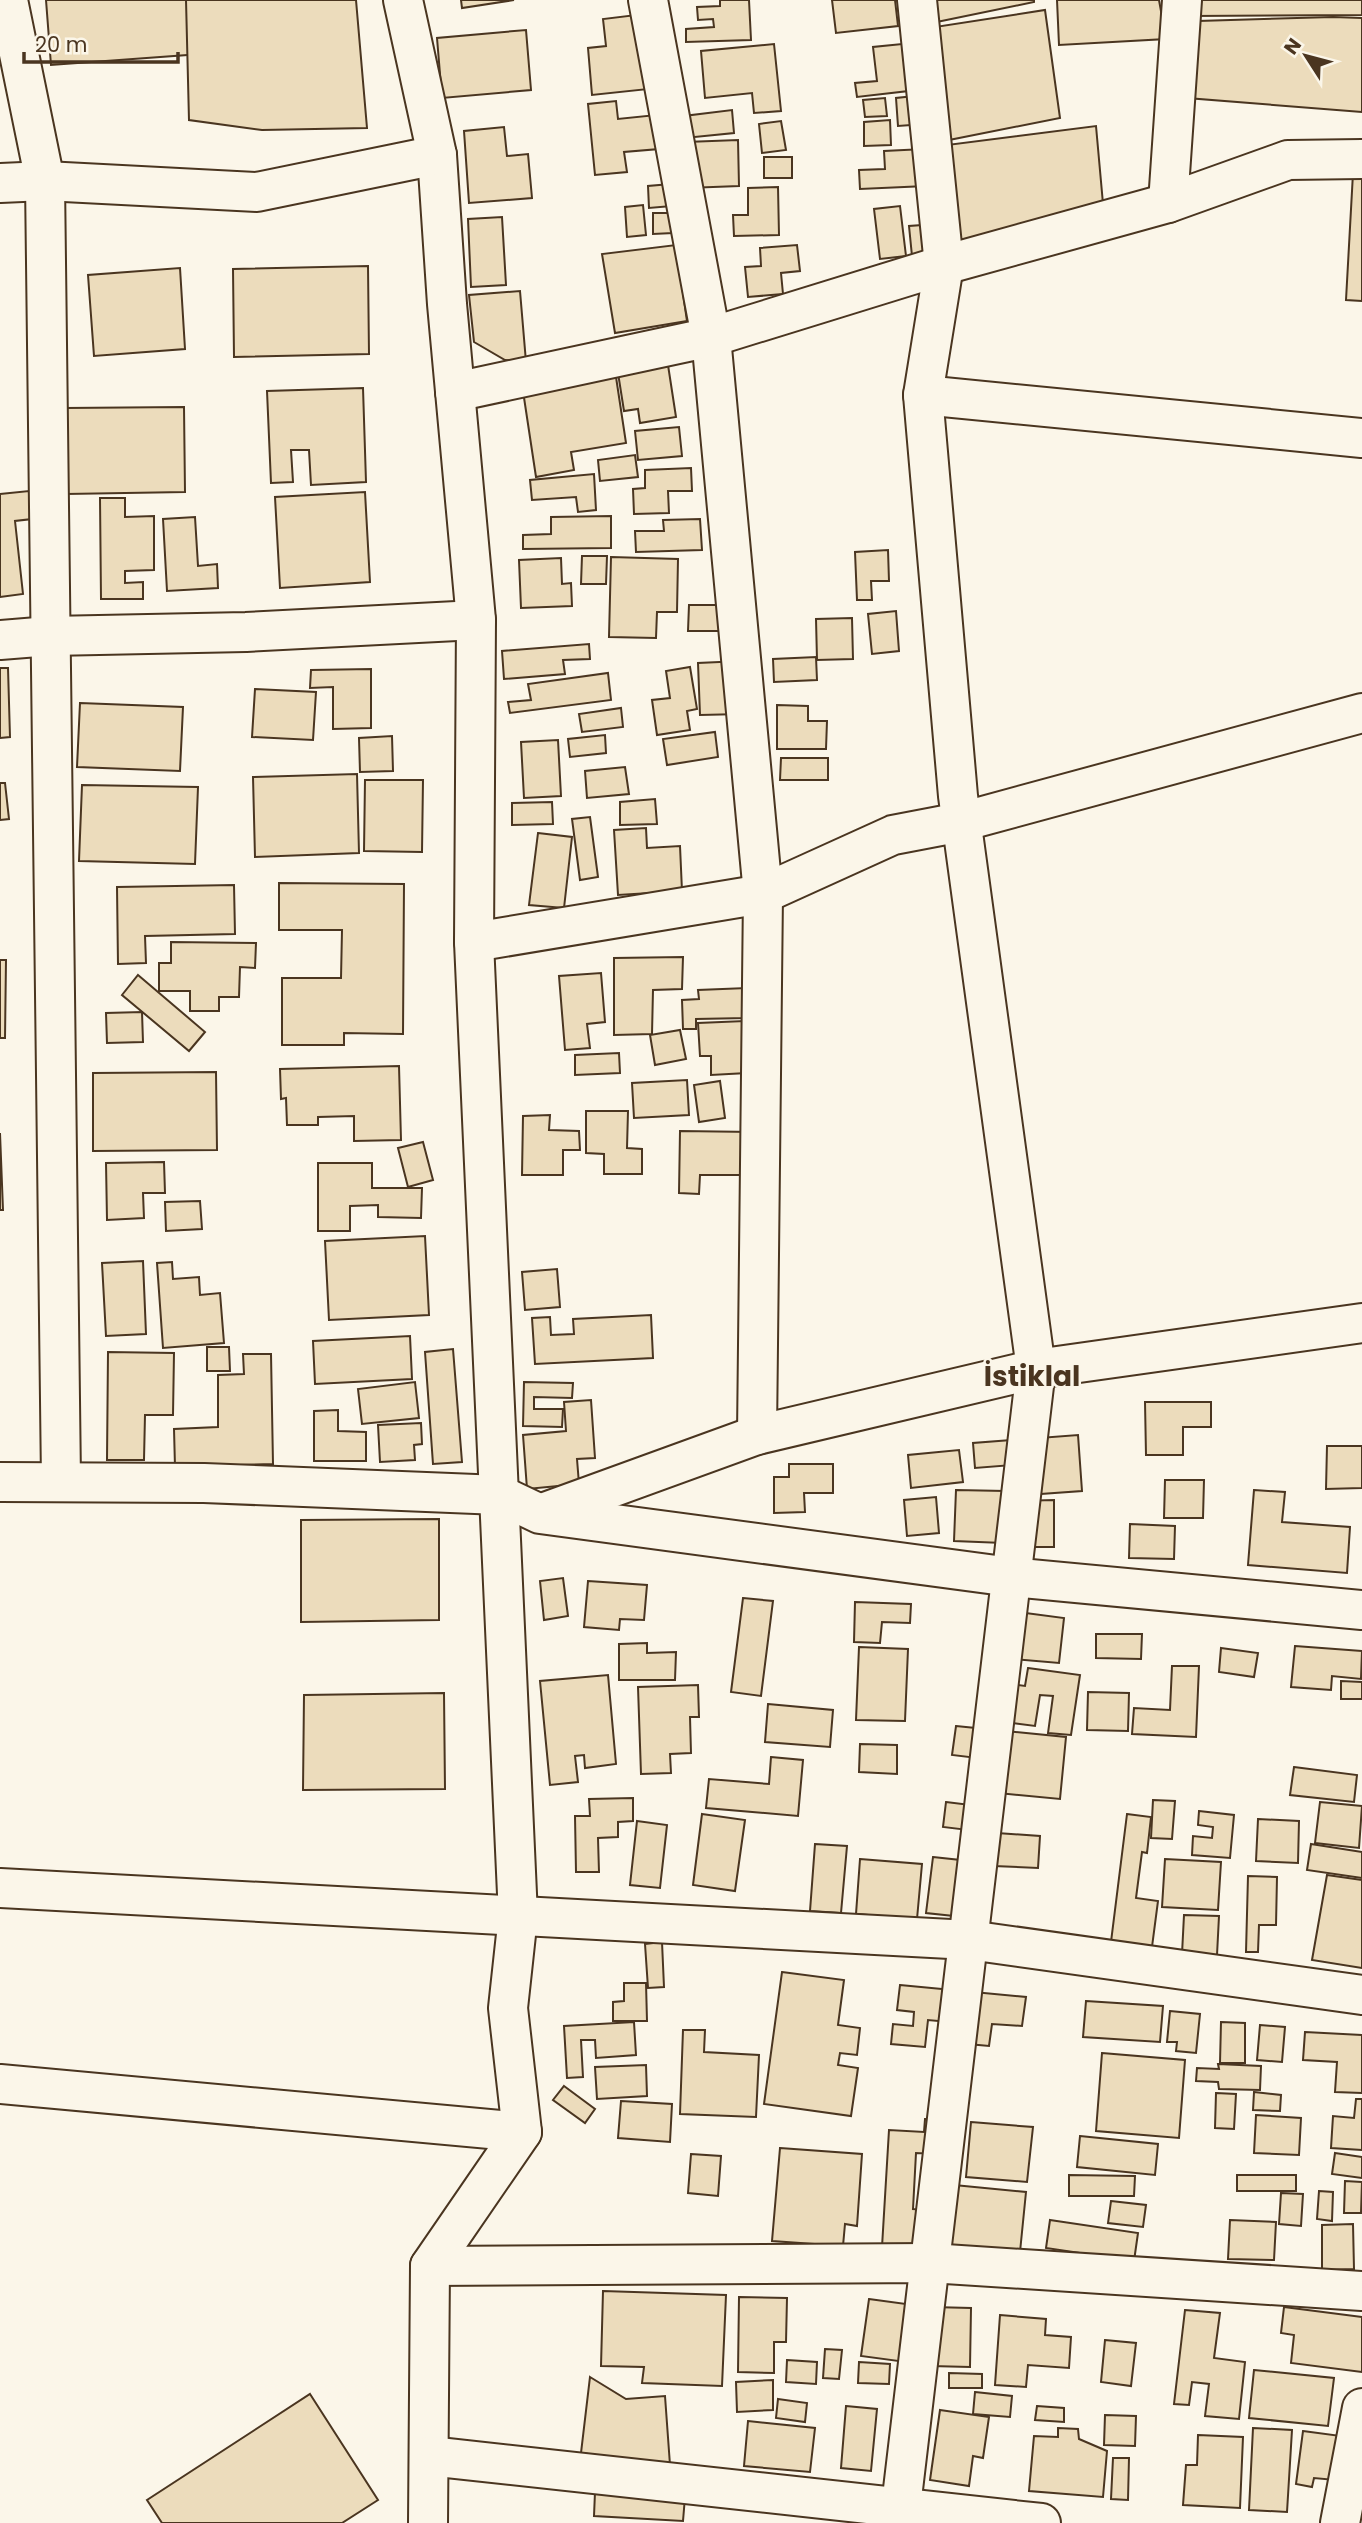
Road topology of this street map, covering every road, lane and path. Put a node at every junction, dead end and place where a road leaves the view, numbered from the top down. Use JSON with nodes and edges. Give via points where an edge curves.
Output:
{"nodes":[{"id":1,"x":8,"y":0,"type":"edge"},
{"id":2,"x":403,"y":0,"type":"edge"},
{"id":3,"x":648,"y":0,"type":"edge"},
{"id":4,"x":916,"y":0,"type":"edge"},
{"id":5,"x":1182,"y":0,"type":"edge"},
{"id":6,"x":437,"y":155,"type":"junction"},
{"id":7,"x":1362,"y":159,"type":"edge"},
{"id":8,"x":45,"y":181,"type":"junction"},
{"id":9,"x":0,"y":183,"type":"edge"},
{"id":10,"x":1168,"y":203,"type":"junction"},
{"id":11,"x":944,"y":265,"type":"junction"},
{"id":12,"x":710,"y":337,"type":"junction"},
{"id":13,"x":455,"y":392,"type":"junction"},
{"id":14,"x":923,"y":395,"type":"junction"},
{"id":15,"x":1362,"y":438,"type":"edge"},
{"id":16,"x":477,"y":620,"type":"junction"},
{"id":17,"x":50,"y":636,"type":"junction"},
{"id":18,"x":0,"y":640,"type":"edge"},
{"id":19,"x":1362,"y":713,"type":"edge"},
{"id":20,"x":961,"y":822,"type":"junction"},
{"id":21,"x":762,"y":894,"type":"junction"},
{"id":22,"x":474,"y":942,"type":"junction"},
{"id":23,"x":1362,"y":1323,"type":"edge"},
{"id":24,"x":1036,"y":1369,"type":"junction"},
{"id":25,"x":757,"y":1435,"type":"junction"},
{"id":26,"x":61,"y":1481,"type":"junction"},
{"id":27,"x":0,"y":1482,"type":"edge"},
{"id":28,"x":500,"y":1495,"type":"junction"},
{"id":29,"x":540,"y":1514,"type":"junction"},
{"id":30,"x":1011,"y":1577,"type":"junction"},
{"id":31,"x":1362,"y":1610,"type":"edge"},
{"id":32,"x":0,"y":1888,"type":"edge"},
{"id":33,"x":518,"y":1916,"type":"junction"},
{"id":34,"x":969,"y":1940,"type":"junction"},
{"id":35,"x":1362,"y":1995,"type":"edge"},
{"id":36,"x":0,"y":2084,"type":"edge"},
{"id":37,"x":522,"y":2133,"type":"junction"},
{"id":38,"x":930,"y":2263,"type":"junction"},
{"id":39,"x":430,"y":2266,"type":"junction"},
{"id":40,"x":1362,"y":2291,"type":"edge"},
{"id":41,"x":1362,"y":2408,"type":"edge"},
{"id":42,"x":429,"y":2456,"type":"junction"},
{"id":43,"x":900,"y":2515,"type":"edge"},
{"id":44,"x":428,"y":2523,"type":"edge"},
{"id":45,"x":1041,"y":2523,"type":"edge"},
{"id":46,"x":1339,"y":2523,"type":"edge"}],
"edges":[{"from":1,"to":8,"type":"street"},
{"from":2,"to":6,"type":"street"},
{"from":3,"to":12,"type":"street"},
{"from":4,"to":11,"type":"street"},
{"from":5,"to":10,"type":"street"},
{"from":6,"to":8,"type":"street","via":[[257,192]]},
{"from":6,"to":13,"type":"street"},
{"from":7,"to":10,"type":"street","via":[[1288,160]]},
{"from":8,"to":9,"type":"street"},
{"from":8,"to":17,"type":"street"},
{"from":10,"to":11,"type":"street"},
{"from":11,"to":12,"type":"street"},
{"from":11,"to":14,"type":"street"},
{"from":12,"to":13,"type":"street"},
{"from":12,"to":21,"type":"street"},
{"from":13,"to":16,"type":"street"},
{"from":14,"to":15,"type":"street"},
{"from":14,"to":20,"type":"street"},
{"from":16,"to":17,"type":"street"},
{"from":16,"to":22,"type":"street"},
{"from":17,"to":18,"type":"street"},
{"from":17,"to":26,"type":"street"},
{"from":19,"to":20,"type":"street"},
{"from":20,"to":21,"type":"street","via":[[893,835]]},
{"from":20,"to":24,"type":"street"},
{"from":21,"to":22,"type":"street"},
{"from":21,"to":25,"type":"street"},
{"from":22,"to":28,"type":"street"},
{"from":23,"to":24,"type":"street"},
{"from":24,"to":25,"type":"street"},
{"from":24,"to":30,"type":"street"},
{"from":25,"to":29,"type":"street"},
{"from":26,"to":27,"type":"street"},
{"from":26,"to":28,"type":"street"},
{"from":28,"to":29,"type":"street"},
{"from":28,"to":33,"type":"street"},
{"from":29,"to":30,"type":"street"},
{"from":30,"to":31,"type":"street"},
{"from":30,"to":34,"type":"street"},
{"from":32,"to":33,"type":"street"},
{"from":33,"to":34,"type":"street"},
{"from":33,"to":37,"type":"street","via":[[508,2008]]},
{"from":34,"to":35,"type":"street"},
{"from":34,"to":38,"type":"street"},
{"from":36,"to":37,"type":"street"},
{"from":37,"to":39,"type":"street"},
{"from":38,"to":39,"type":"street"},
{"from":38,"to":40,"type":"street"},
{"from":38,"to":43,"type":"street"},
{"from":39,"to":42,"type":"street"},
{"from":41,"to":46,"type":"street"},
{"from":42,"to":43,"type":"street"},
{"from":42,"to":44,"type":"street"},
{"from":43,"to":45,"type":"street"}]}
